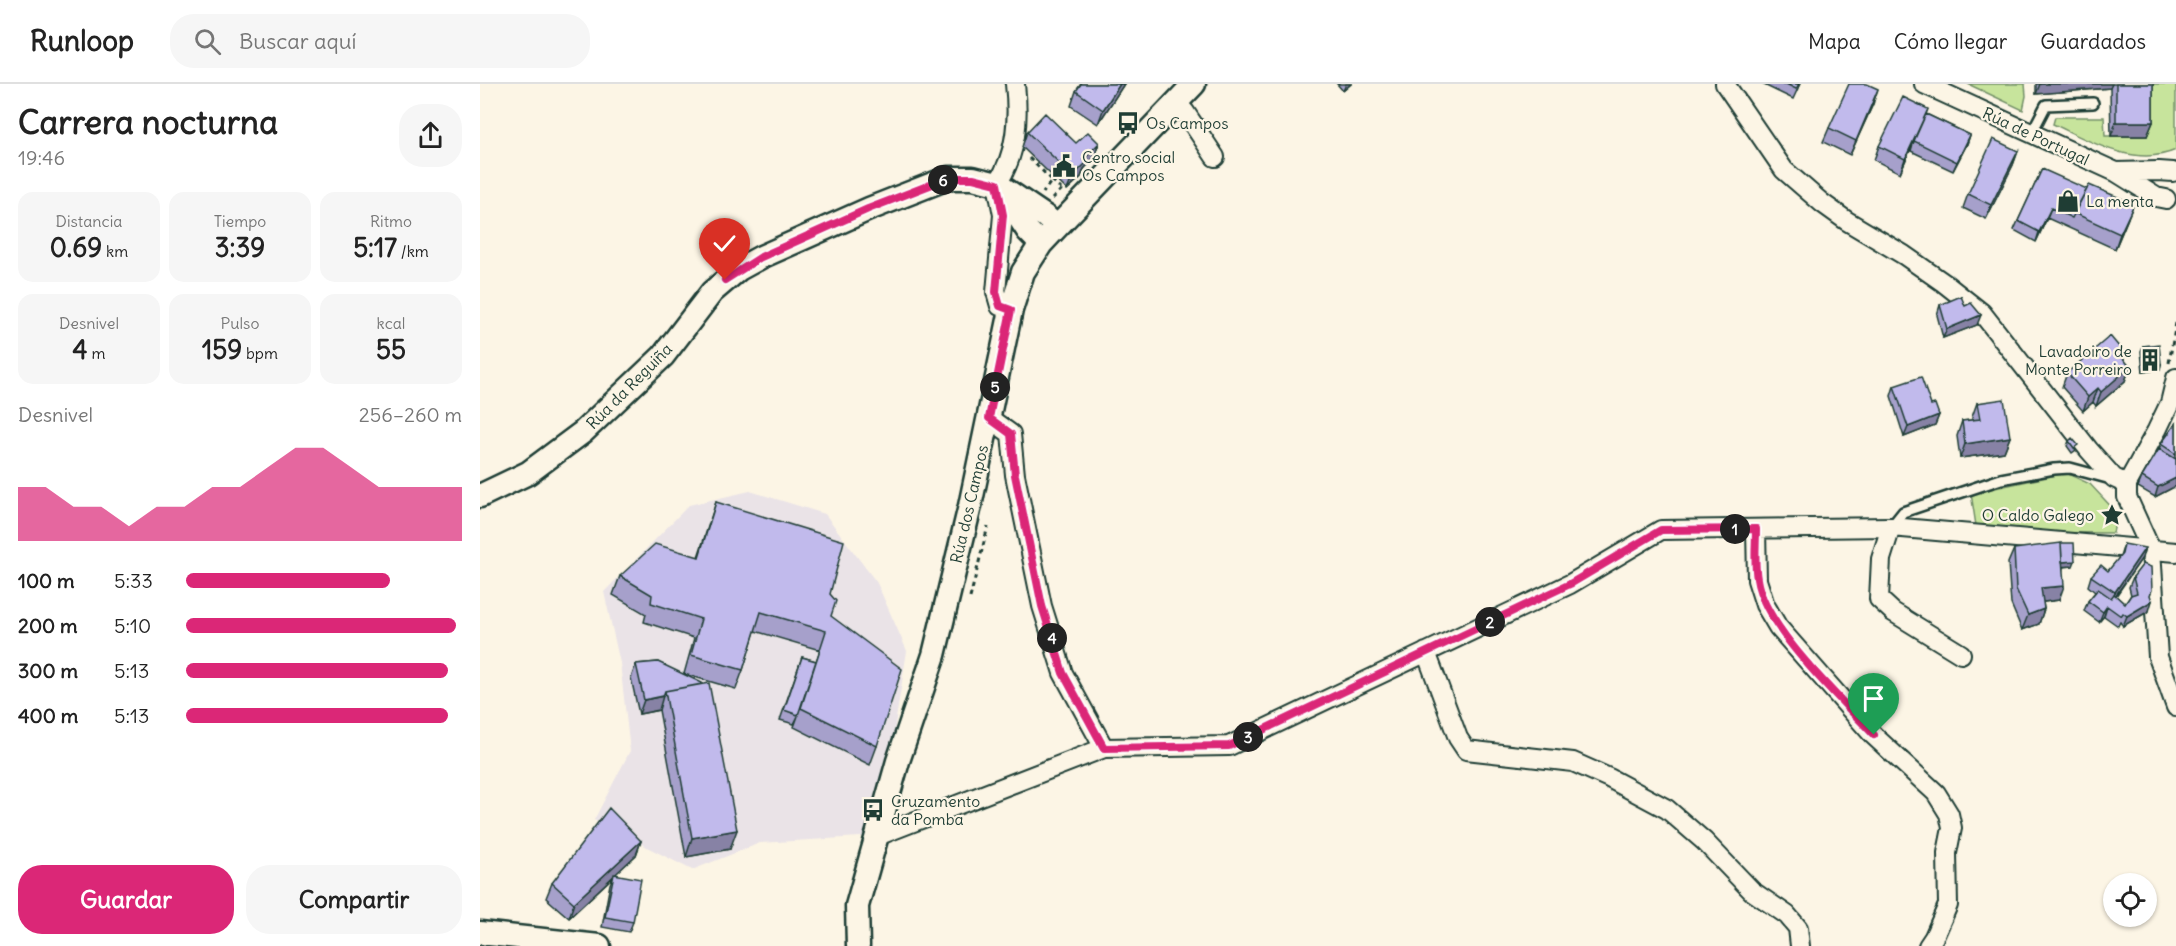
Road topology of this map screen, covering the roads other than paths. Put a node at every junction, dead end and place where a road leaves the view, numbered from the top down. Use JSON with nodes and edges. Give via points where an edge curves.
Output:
{"nodes":[{"id":1,"x":1015,"y":84,"type":"edge"},
{"id":2,"x":1194,"y":84,"type":"edge"},
{"id":3,"x":1725,"y":84,"type":"edge"},
{"id":4,"x":1923,"y":84,"type":"edge"},
{"id":5,"x":1950,"y":90,"type":"edge"},
{"id":6,"x":1176,"y":102,"type":"junction"},
{"id":7,"x":2093,"y":103,"type":"dead end"},
{"id":8,"x":2031,"y":134,"type":"junction"},
{"id":9,"x":1215,"y":157,"type":"dead end"},
{"id":10,"x":2116,"y":172,"type":"junction"},
{"id":11,"x":2174,"y":172,"type":"edge"},
{"id":12,"x":997,"y":184,"type":"junction"},
{"id":13,"x":2171,"y":205,"type":"edge"},
{"id":14,"x":1057,"y":227,"type":"junction"},
{"id":15,"x":1041,"y":244,"type":"junction"},
{"id":16,"x":1011,"y":310,"type":"junction"},
{"id":17,"x":2172,"y":372,"type":"edge"},
{"id":18,"x":989,"y":418,"type":"junction"},
{"id":19,"x":2127,"y":484,"type":"junction"},
{"id":20,"x":480,"y":496,"type":"edge"},
{"id":21,"x":1892,"y":527,"type":"junction"},
{"id":22,"x":1756,"y":529,"type":"junction"},
{"id":23,"x":2151,"y":550,"type":"junction"},
{"id":24,"x":2176,"y":552,"type":"edge"},
{"id":25,"x":1426,"y":652,"type":"junction"},
{"id":26,"x":1961,"y":654,"type":"dead end"},
{"id":27,"x":2176,"y":706,"type":"edge"},
{"id":28,"x":1104,"y":748,"type":"junction"},
{"id":29,"x":877,"y":836,"type":"junction"},
{"id":30,"x":480,"y":933,"type":"edge"},
{"id":31,"x":599,"y":946,"type":"edge"},
{"id":32,"x":858,"y":946,"type":"edge"},
{"id":33,"x":1800,"y":946,"type":"edge"},
{"id":34,"x":1928,"y":946,"type":"edge"}],
"edges":[{"from":1,"to":12,"type":"street","via":[[1018,113],[1013,147]]},
{"from":2,"to":6,"type":"street","name":"Rúa dos Campos"},
{"from":3,"to":19,"type":"street","via":[[1784,170],[1822,203],[1920,266],[1982,313],[2089,450],[2114,478]]},
{"from":4,"to":5,"type":"street","name":"Rúa de Portugal"},
{"from":5,"to":8,"type":"street","name":"Rúa de Portugal"},
{"from":6,"to":9,"type":"street"},
{"from":6,"to":14,"type":"street","name":"Rúa dos Campos"},
{"from":7,"to":8,"type":"lane","via":[[2046,105]]},
{"from":8,"to":10,"type":"street","name":"Rúa de Portugal"},
{"from":10,"to":11,"type":"street","name":"Rúa de Portugal"},
{"from":10,"to":13,"type":"street","name":"Rúa de Portugal"},
{"from":11,"to":13,"type":"street","via":[[2165,183]]},
{"from":12,"to":14,"type":"street","name":"Rúa da Reguiña"},
{"from":12,"to":15,"type":"street"},
{"from":12,"to":16,"type":"street","via":[[1003,215],[996,292],[1000,306]]},
{"from":12,"to":20,"type":"street","name":"Rúa da Reguiña","via":[[973,178],[948,178],[868,209],[739,269],[712,292],[663,356],[584,432],[528,473]]},
{"from":14,"to":15,"type":"street","name":"Rúa dos Campos"},
{"from":15,"to":16,"type":"street","name":"Rúa dos Campos","via":[[1023,272]]},
{"from":16,"to":18,"type":"street","name":"Rúa dos Campos"},
{"from":17,"to":19,"type":"street","via":[[2170,402]]},
{"from":18,"to":28,"type":"street","via":[[1011,434],[1015,475],[1042,606],[1063,673]]},
{"from":18,"to":29,"type":"street","name":"Rúa dos Campos","via":[[934,655]]},
{"from":19,"to":21,"type":"lane","via":[[2070,468],[2054,469],[2001,479],[1903,512]]},
{"from":19,"to":23,"type":"street","via":[[2127,497]]},
{"from":21,"to":22,"type":"street"},
{"from":21,"to":23,"type":"street"},
{"from":21,"to":26,"type":"street","via":[[1881,559],[1879,599]]},
{"from":22,"to":25,"type":"street","via":[[1661,530],[1570,584]]},
{"from":22,"to":34,"type":"street","via":[[1757,580],[1778,627],[1874,735],[1936,793],[1949,814],[1952,828],[1947,853],[1948,905]]},
{"from":23,"to":24,"type":"street"},
{"from":23,"to":27,"type":"street","via":[[2158,657]]},
{"from":25,"to":28,"type":"street","via":[[1229,746]]},
{"from":25,"to":33,"type":"street","via":[[1466,750],[1573,762],[1667,809],[1752,891],[1787,915],[1798,928]]},
{"from":28,"to":29,"type":"street"},
{"from":29,"to":32,"type":"street","name":"Rúa dos Campos","via":[[857,906]]},
{"from":30,"to":31,"type":"street"}]}
